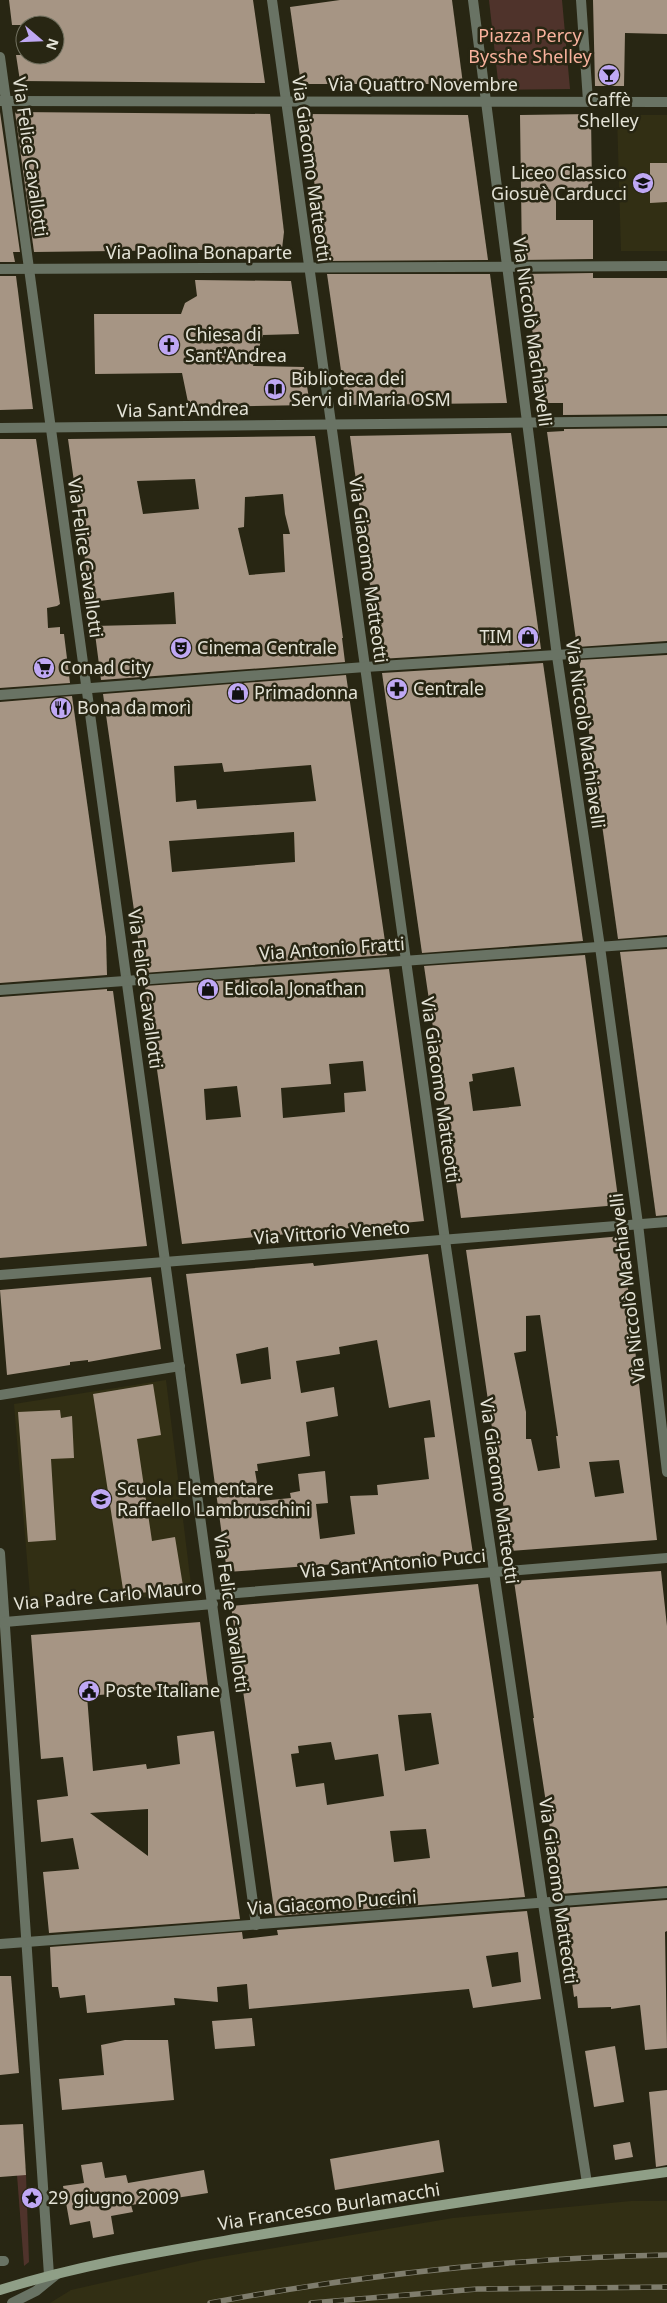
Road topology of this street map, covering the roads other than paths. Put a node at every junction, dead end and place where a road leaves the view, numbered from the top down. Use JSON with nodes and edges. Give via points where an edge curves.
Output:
{"nodes":[{"id":1,"x":272,"y":0,"type":"edge"},
{"id":2,"x":473,"y":0,"type":"edge"},
{"id":3,"x":581,"y":0,"type":"edge"},
{"id":4,"x":0,"y":57,"type":"edge"},
{"id":5,"x":3,"y":101,"type":"edge"},
{"id":6,"x":588,"y":101,"type":"junction"},
{"id":7,"x":286,"y":102,"type":"junction"},
{"id":8,"x":487,"y":102,"type":"junction"},
{"id":9,"x":667,"y":102,"type":"edge"},
{"id":10,"x":667,"y":266,"type":"edge"},
{"id":11,"x":507,"y":267,"type":"junction"},
{"id":12,"x":0,"y":269,"type":"edge"},
{"id":13,"x":29,"y":269,"type":"junction"},
{"id":14,"x":308,"y":269,"type":"junction"},
{"id":15,"x":667,"y":420,"type":"edge"},
{"id":16,"x":528,"y":422,"type":"junction"},
{"id":17,"x":331,"y":424,"type":"junction"},
{"id":18,"x":0,"y":428,"type":"edge"},
{"id":19,"x":50,"y":428,"type":"junction"},
{"id":20,"x":667,"y":648,"type":"edge"},
{"id":21,"x":557,"y":656,"type":"junction"},
{"id":22,"x":365,"y":667,"type":"junction"},
{"id":23,"x":87,"y":687,"type":"junction"},
{"id":24,"x":0,"y":695,"type":"edge"},
{"id":25,"x":667,"y":942,"type":"edge"},
{"id":26,"x":600,"y":947,"type":"junction"},
{"id":27,"x":405,"y":960,"type":"junction"},
{"id":28,"x":127,"y":981,"type":"junction"},
{"id":29,"x":0,"y":990,"type":"edge"},
{"id":30,"x":667,"y":1222,"type":"edge"},
{"id":31,"x":638,"y":1224,"type":"junction"},
{"id":32,"x":445,"y":1240,"type":"junction"},
{"id":33,"x":165,"y":1262,"type":"junction"},
{"id":34,"x":0,"y":1276,"type":"edge"},
{"id":35,"x":180,"y":1366,"type":"junction"},
{"id":36,"x":0,"y":1396,"type":"edge"},
{"id":37,"x":667,"y":1472,"type":"edge"},
{"id":38,"x":0,"y":1553,"type":"edge"},
{"id":39,"x":667,"y":1558,"type":"edge"},
{"id":40,"x":495,"y":1572,"type":"junction"},
{"id":41,"x":1,"y":1582,"type":"edge"},
{"id":42,"x":213,"y":1599,"type":"junction"},
{"id":43,"x":5,"y":1622,"type":"junction"},
{"id":44,"x":667,"y":1893,"type":"edge"},
{"id":45,"x":544,"y":1904,"type":"junction"},
{"id":46,"x":256,"y":1925,"type":"junction"},
{"id":47,"x":27,"y":1942,"type":"junction"},
{"id":48,"x":0,"y":1944,"type":"edge"},
{"id":49,"x":667,"y":2172,"type":"edge"},
{"id":50,"x":587,"y":2183,"type":"junction"},
{"id":51,"x":54,"y":2274,"type":"junction"},
{"id":52,"x":0,"y":2290,"type":"edge"},
{"id":53,"x":12,"y":2303,"type":"edge"}],
"edges":[{"from":1,"to":7,"type":"street","name":"Via Giacomo Matteotti"},
{"from":2,"to":8,"type":"street","name":"Via Niccolò Machiavelli"},
{"from":3,"to":6,"type":"street"},
{"from":4,"to":5,"type":"street","name":"Via Felice Cavallotti"},
{"from":5,"to":7,"type":"street","name":"Via Quattro Novembre"},
{"from":5,"to":13,"type":"street","name":"Via Felice Cavallotti"},
{"from":6,"to":8,"type":"street","name":"Via Quattro Novembre"},
{"from":6,"to":9,"type":"street","name":"Via Quattro Novembre"},
{"from":7,"to":8,"type":"street","name":"Via Quattro Novembre"},
{"from":7,"to":14,"type":"street","name":"Via Giacomo Matteotti"},
{"from":8,"to":11,"type":"street","name":"Via Niccolò Machiavelli"},
{"from":10,"to":11,"type":"street","name":"Via Paolina Bonaparte"},
{"from":11,"to":14,"type":"street","name":"Via Paolina Bonaparte"},
{"from":11,"to":16,"type":"street","name":"Via Niccolò Machiavelli"},
{"from":12,"to":13,"type":"street","name":"Via Paolina Bonaparte"},
{"from":13,"to":14,"type":"street","name":"Via Paolina Bonaparte"},
{"from":13,"to":19,"type":"street","name":"Via Felice Cavallotti"},
{"from":14,"to":17,"type":"street","name":"Via Giacomo Matteotti"},
{"from":15,"to":16,"type":"street","name":"Via Sant'Andrea"},
{"from":16,"to":17,"type":"street","name":"Via Sant'Andrea"},
{"from":16,"to":21,"type":"street","name":"Via Niccolò Machiavelli"},
{"from":17,"to":19,"type":"street","name":"Via Sant'Andrea"},
{"from":17,"to":22,"type":"street","name":"Via Giacomo Matteotti"},
{"from":18,"to":19,"type":"street","name":"Via Sant'Andrea"},
{"from":19,"to":23,"type":"street","name":"Via Felice Cavallotti"},
{"from":20,"to":21,"type":"street"},
{"from":21,"to":22,"type":"street"},
{"from":21,"to":26,"type":"street","name":"Via Niccolò Machiavelli"},
{"from":22,"to":23,"type":"street"},
{"from":22,"to":27,"type":"street","name":"Via Giacomo Matteotti"},
{"from":23,"to":24,"type":"street"},
{"from":23,"to":28,"type":"street","name":"Via Felice Cavallotti"},
{"from":25,"to":26,"type":"street","name":"Via Antonio Fratti"},
{"from":26,"to":27,"type":"street","name":"Via Antonio Fratti"},
{"from":26,"to":31,"type":"street","name":"Via Niccolò Machiavelli"},
{"from":27,"to":28,"type":"street","name":"Via Antonio Fratti"},
{"from":27,"to":32,"type":"street","name":"Via Giacomo Matteotti"},
{"from":28,"to":29,"type":"street","name":"Via Antonio Fratti"},
{"from":28,"to":33,"type":"street","name":"Via Felice Cavallotti"},
{"from":30,"to":31,"type":"street","name":"Via Vittorio Veneto"},
{"from":31,"to":32,"type":"street","name":"Via Vittorio Veneto"},
{"from":31,"to":37,"type":"street","name":"Via Niccolò Machiavelli"},
{"from":32,"to":33,"type":"street","name":"Via Vittorio Veneto"},
{"from":32,"to":40,"type":"street","name":"Via Giacomo Matteotti"},
{"from":33,"to":34,"type":"street","name":"Via Vittorio Veneto"},
{"from":33,"to":35,"type":"street","name":"Via Felice Cavallotti"},
{"from":35,"to":36,"type":"street"},
{"from":35,"to":42,"type":"street","name":"Via Felice Cavallotti"},
{"from":38,"to":41,"type":"street"},
{"from":39,"to":40,"type":"street","name":"Via Sant'Antonio Pucci"},
{"from":40,"to":42,"type":"street","name":"Via Sant'Antonio Pucci"},
{"from":40,"to":45,"type":"street","name":"Via Giacomo Matteotti"},
{"from":41,"to":43,"type":"street"},
{"from":42,"to":43,"type":"street","name":"Via Padre Carlo Mauro"},
{"from":42,"to":46,"type":"street","name":"Via Felice Cavallotti"},
{"from":43,"to":47,"type":"street"},
{"from":44,"to":45,"type":"street","name":"Via Giacomo Puccini"},
{"from":45,"to":46,"type":"street","name":"Via Giacomo Puccini"},
{"from":45,"to":50,"type":"street","name":"Via Giacomo Matteotti"},
{"from":46,"to":47,"type":"street","name":"Via Giacomo Puccini"},
{"from":47,"to":48,"type":"street","name":"Via Giacomo Puccini"},
{"from":47,"to":51,"type":"street"},
{"from":49,"to":50,"type":"street","name":"Via Francesco Burlamacchi"},
{"from":50,"to":51,"type":"street","name":"Via Francesco Burlamacchi","via":[[126,2258]]},
{"from":51,"to":52,"type":"street","name":"Via Francesco Burlamacchi"},
{"from":51,"to":53,"type":"street","via":[[36,2291]]}]}
